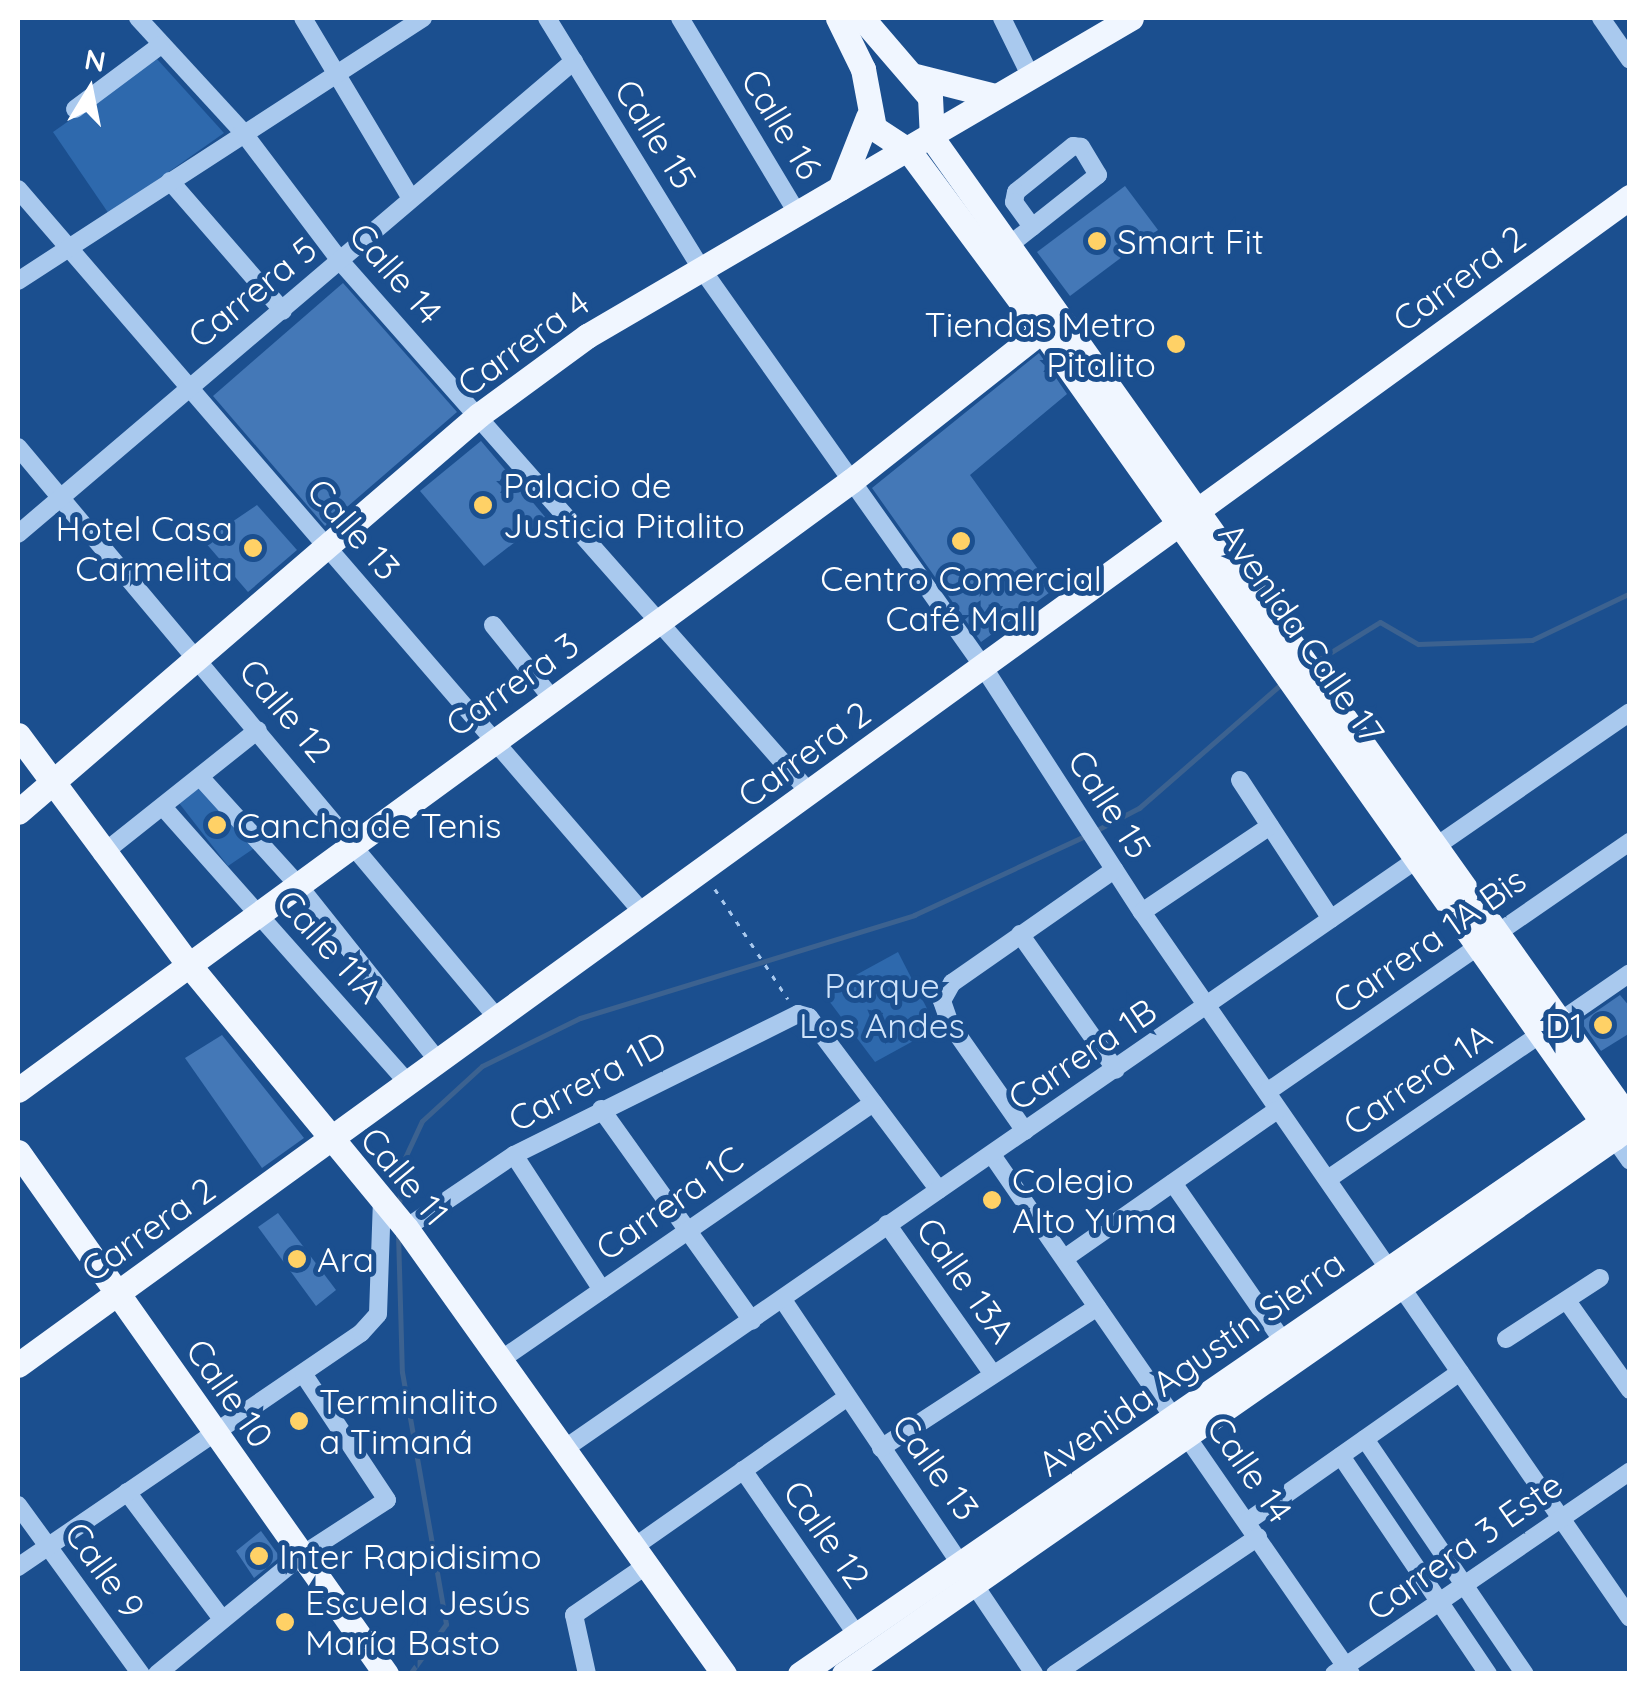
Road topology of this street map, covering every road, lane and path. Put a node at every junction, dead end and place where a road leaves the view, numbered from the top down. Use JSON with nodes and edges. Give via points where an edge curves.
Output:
{"nodes":[{"id":1,"x":138,"y":18,"type":"edge"},
{"id":2,"x":303,"y":18,"type":"edge"},
{"id":3,"x":422,"y":18,"type":"edge"},
{"id":4,"x":547,"y":18,"type":"edge"},
{"id":5,"x":680,"y":18,"type":"edge"},
{"id":6,"x":838,"y":18,"type":"edge"},
{"id":7,"x":862,"y":18,"type":"edge"},
{"id":8,"x":1002,"y":18,"type":"edge"},
{"id":9,"x":1131,"y":18,"type":"edge"},
{"id":10,"x":1601,"y":18,"type":"edge"},
{"id":11,"x":161,"y":44,"type":"junction"},
{"id":12,"x":1627,"y":54,"type":"edge"},
{"id":13,"x":574,"y":62,"type":"junction"},
{"id":14,"x":339,"y":73,"type":"junction"},
{"id":15,"x":1029,"y":74,"type":"junction"},
{"id":16,"x":916,"y":76,"type":"junction"},
{"id":17,"x":994,"y":96,"type":"junction"},
{"id":18,"x":74,"y":109,"type":"dead end"},
{"id":19,"x":868,"y":117,"type":"junction"},
{"id":20,"x":242,"y":131,"type":"junction"},
{"id":21,"x":920,"y":144,"type":"junction"},
{"id":22,"x":170,"y":181,"type":"junction"},
{"id":23,"x":840,"y":188,"type":"junction"},
{"id":24,"x":18,"y":189,"type":"edge"},
{"id":25,"x":410,"y":195,"type":"junction"},
{"id":26,"x":1630,"y":197,"type":"edge"},
{"id":27,"x":796,"y":212,"type":"junction"},
{"id":28,"x":1032,"y":226,"type":"junction"},
{"id":29,"x":67,"y":247,"type":"junction"},
{"id":30,"x":1007,"y":247,"type":"junction"},
{"id":31,"x":340,"y":262,"type":"junction"},
{"id":32,"x":701,"y":268,"type":"junction"},
{"id":33,"x":18,"y":281,"type":"edge"},
{"id":34,"x":283,"y":311,"type":"junction"},
{"id":35,"x":1042,"y":330,"type":"junction"},
{"id":36,"x":188,"y":386,"type":"junction"},
{"id":37,"x":479,"y":415,"type":"junction"},
{"id":38,"x":18,"y":447,"type":"edge"},
{"id":39,"x":851,"y":481,"type":"junction"},
{"id":40,"x":59,"y":498,"type":"junction"},
{"id":41,"x":1191,"y":517,"type":"junction"},
{"id":42,"x":18,"y":534,"type":"edge"},
{"id":43,"x":325,"y":545,"type":"junction"},
{"id":44,"x":659,"y":622,"type":"junction"},
{"id":45,"x":493,"y":624,"type":"dead end"},
{"id":46,"x":199,"y":657,"type":"junction"},
{"id":47,"x":984,"y":668,"type":"junction"},
{"id":48,"x":1300,"y":672,"type":"junction"},
{"id":49,"x":553,"y":700,"type":"junction"},
{"id":50,"x":1630,"y":712,"type":"edge"},
{"id":51,"x":258,"y":730,"type":"junction"},
{"id":52,"x":18,"y":734,"type":"edge"},
{"id":53,"x":493,"y":740,"type":"junction"},
{"id":54,"x":201,"y":778,"type":"junction"},
{"id":55,"x":1240,"y":780,"type":"dead end"},
{"id":56,"x":54,"y":785,"type":"junction"},
{"id":57,"x":810,"y":792,"type":"junction"},
{"id":58,"x":163,"y":807,"type":"junction"},
{"id":59,"x":18,"y":812,"type":"edge"},
{"id":60,"x":1270,"y":826,"type":"junction"},
{"id":61,"x":355,"y":840,"type":"junction"},
{"id":62,"x":1630,"y":842,"type":"edge"},
{"id":63,"x":1438,"y":843,"type":"junction"},
{"id":64,"x":102,"y":854,"type":"junction"},
{"id":65,"x":1415,"y":858,"type":"junction"},
{"id":66,"x":1114,"y":870,"type":"junction"},
{"id":67,"x":703,"y":871,"type":"junction"},
{"id":68,"x":299,"y":886,"type":"junction"},
{"id":69,"x":642,"y":912,"type":"junction"},
{"id":70,"x":1142,"y":912,"type":"junction"},
{"id":71,"x":258,"y":914,"type":"junction"},
{"id":72,"x":1332,"y":918,"type":"junction"},
{"id":73,"x":1020,"y":934,"type":"junction"},
{"id":74,"x":1488,"y":938,"type":"junction"},
{"id":75,"x":189,"y":964,"type":"junction"},
{"id":76,"x":1630,"y":973,"type":"edge"},
{"id":77,"x":1208,"y":1008,"type":"junction"},
{"id":78,"x":803,"y":1015,"type":"junction"},
{"id":79,"x":500,"y":1020,"type":"junction"},
{"id":80,"x":1551,"y":1028,"type":"junction"},
{"id":81,"x":438,"y":1062,"type":"junction"},
{"id":82,"x":1116,"y":1070,"type":"junction"},
{"id":83,"x":409,"y":1084,"type":"junction"},
{"id":84,"x":18,"y":1090,"type":"edge"},
{"id":85,"x":1267,"y":1092,"type":"junction"},
{"id":86,"x":873,"y":1103,"type":"junction"},
{"id":87,"x":601,"y":1109,"type":"junction"},
{"id":88,"x":1278,"y":1110,"type":"junction"},
{"id":89,"x":1621,"y":1120,"type":"edge"},
{"id":90,"x":1024,"y":1131,"type":"junction"},
{"id":91,"x":331,"y":1142,"type":"junction"},
{"id":92,"x":18,"y":1152,"type":"edge"},
{"id":93,"x":514,"y":1155,"type":"junction"},
{"id":94,"x":992,"y":1155,"type":"junction"},
{"id":95,"x":1630,"y":1161,"type":"edge"},
{"id":96,"x":1328,"y":1179,"type":"junction"},
{"id":97,"x":1173,"y":1183,"type":"junction"},
{"id":98,"x":939,"y":1190,"type":"junction"},
{"id":99,"x":394,"y":1212,"type":"junction"},
{"id":100,"x":887,"y":1224,"type":"junction"},
{"id":101,"x":688,"y":1228,"type":"junction"},
{"id":102,"x":1064,"y":1258,"type":"junction"},
{"id":103,"x":1393,"y":1278,"type":"junction"},
{"id":104,"x":1600,"y":1278,"type":"dead end"},
{"id":105,"x":602,"y":1290,"type":"junction"},
{"id":106,"x":117,"y":1293,"type":"junction"},
{"id":107,"x":783,"y":1300,"type":"junction"},
{"id":108,"x":1567,"y":1301,"type":"junction"},
{"id":109,"x":1096,"y":1307,"type":"junction"},
{"id":110,"x":752,"y":1321,"type":"junction"},
{"id":111,"x":1506,"y":1338,"type":"dead end"},
{"id":112,"x":1283,"y":1341,"type":"junction"},
{"id":113,"x":502,"y":1358,"type":"junction"},
{"id":114,"x":18,"y":1365,"type":"edge"},
{"id":115,"x":1460,"y":1372,"type":"junction"},
{"id":116,"x":992,"y":1373,"type":"junction"},
{"id":117,"x":304,"y":1376,"type":"junction"},
{"id":118,"x":1630,"y":1390,"type":"edge"},
{"id":119,"x":846,"y":1398,"type":"junction"},
{"id":120,"x":1181,"y":1426,"type":"junction"},
{"id":121,"x":216,"y":1434,"type":"junction"},
{"id":122,"x":1365,"y":1439,"type":"junction"},
{"id":123,"x":567,"y":1446,"type":"junction"},
{"id":124,"x":881,"y":1448,"type":"junction"},
{"id":125,"x":1341,"y":1456,"type":"junction"},
{"id":126,"x":744,"y":1470,"type":"junction"},
{"id":127,"x":1630,"y":1471,"type":"edge"},
{"id":128,"x":126,"y":1492,"type":"junction"},
{"id":129,"x":18,"y":1505,"type":"edge"},
{"id":130,"x":1561,"y":1518,"type":"junction"},
{"id":131,"x":1253,"y":1529,"type":"junction"},
{"id":132,"x":50,"y":1549,"type":"junction"},
{"id":133,"x":302,"y":1555,"type":"junction"},
{"id":134,"x":641,"y":1556,"type":"junction"},
{"id":135,"x":18,"y":1567,"type":"edge"},
{"id":136,"x":970,"y":1573,"type":"junction"},
{"id":137,"x":1465,"y":1586,"type":"junction"},
{"id":138,"x":1440,"y":1604,"type":"junction"},
{"id":139,"x":1630,"y":1618,"type":"edge"},
{"id":140,"x":222,"y":1619,"type":"junction"},
{"id":141,"x":857,"y":1635,"type":"junction"},
{"id":142,"x":1344,"y":1671,"type":"edge"},
{"id":143,"x":141,"y":1674,"type":"edge"},
{"id":144,"x":157,"y":1674,"type":"edge"},
{"id":145,"x":386,"y":1674,"type":"edge"},
{"id":146,"x":587,"y":1674,"type":"edge"},
{"id":147,"x":724,"y":1674,"type":"edge"},
{"id":148,"x":800,"y":1674,"type":"edge"},
{"id":149,"x":844,"y":1674,"type":"edge"},
{"id":150,"x":1034,"y":1674,"type":"edge"},
{"id":151,"x":1055,"y":1674,"type":"edge"},
{"id":152,"x":1488,"y":1674,"type":"edge"},
{"id":153,"x":1525,"y":1674,"type":"edge"}],
"edges":[{"from":1,"to":11,"type":"street","name":"Calle 14"},
{"from":2,"to":14,"type":"street"},
{"from":3,"to":14,"type":"street"},
{"from":4,"to":13,"type":"street","name":"Calle 15"},
{"from":5,"to":27,"type":"street","name":"Calle 16"},
{"from":6,"to":19,"type":"main road","via":[[862,69]]},
{"from":7,"to":16,"type":"main road","via":[[884,51]]},
{"from":8,"to":15,"type":"street"},
{"from":9,"to":15,"type":"main road","name":"Carrera 4"},
{"from":10,"to":12,"type":"street"},
{"from":11,"to":18,"type":"street"},
{"from":11,"to":20,"type":"street","name":"Calle 14"},
{"from":13,"to":25,"type":"street","name":"Carrera 5"},
{"from":13,"to":32,"type":"street","name":"Calle 15"},
{"from":14,"to":20,"type":"street"},
{"from":14,"to":25,"type":"street"},
{"from":15,"to":17,"type":"main road","name":"Carrera 4"},
{"from":16,"to":17,"type":"main road"},
{"from":16,"to":21,"type":"main road","via":[[930,97]]},
{"from":17,"to":21,"type":"main road","name":"Carrera 4"},
{"from":19,"to":21,"type":"main road","via":[[883,136]]},
{"from":19,"to":23,"type":"main road"},
{"from":20,"to":22,"type":"street"},
{"from":20,"to":31,"type":"street","name":"Calle 14"},
{"from":21,"to":23,"type":"main road","name":"Carrera 4"},
{"from":21,"to":30,"type":"main road","name":"Avenida Calle 17"},
{"from":21,"to":35,"type":"main road","name":"Avenida Calle 17"},
{"from":22,"to":29,"type":"street"},
{"from":22,"to":34,"type":"street"},
{"from":23,"to":27,"type":"main road","name":"Carrera 4"},
{"from":24,"to":29,"type":"street","name":"Calle 13"},
{"from":25,"to":31,"type":"street","name":"Carrera 5"},
{"from":26,"to":41,"type":"main road","name":"Carrera 2"},
{"from":27,"to":32,"type":"main road","name":"Carrera 4"},
{"from":28,"to":28,"type":"street","via":[[1098,174],[1082,147],[1073,146],[1016,192],[1014,202]]},
{"from":28,"to":30,"type":"street"},
{"from":29,"to":33,"type":"street"},
{"from":29,"to":36,"type":"street","name":"Calle 13"},
{"from":30,"to":41,"type":"main road","name":"Avenida Calle 17"},
{"from":31,"to":34,"type":"street","name":"Carrera 5"},
{"from":31,"to":37,"type":"street","name":"Calle 14"},
{"from":32,"to":37,"type":"main road","name":"Carrera 4","via":[[587,336]]},
{"from":32,"to":39,"type":"street","name":"Calle 15"},
{"from":34,"to":36,"type":"street","name":"Carrera 5"},
{"from":35,"to":39,"type":"main road","name":"Carrera 3"},
{"from":35,"to":41,"type":"main road","name":"Avenida Calle 17"},
{"from":36,"to":40,"type":"street","name":"Carrera 5"},
{"from":36,"to":43,"type":"street","name":"Calle 13"},
{"from":37,"to":43,"type":"main road","name":"Carrera 4"},
{"from":37,"to":44,"type":"street","name":"Calle 14"},
{"from":38,"to":40,"type":"street","name":"Calle 12"},
{"from":39,"to":44,"type":"main road","name":"Carrera 3"},
{"from":39,"to":47,"type":"street","name":"Calle 15"},
{"from":40,"to":42,"type":"street","name":"Carrera 5"},
{"from":40,"to":46,"type":"street","name":"Calle 12"},
{"from":41,"to":47,"type":"main road","name":"Carrera 2"},
{"from":41,"to":48,"type":"main road","name":"Avenida Calle 17"},
{"from":43,"to":46,"type":"main road","name":"Carrera 4"},
{"from":43,"to":53,"type":"street","name":"Calle 13"},
{"from":44,"to":49,"type":"main road","name":"Carrera 3"},
{"from":44,"to":57,"type":"street","name":"Calle 14"},
{"from":45,"to":49,"type":"street"},
{"from":46,"to":51,"type":"street","name":"Calle 12"},
{"from":46,"to":56,"type":"main road","name":"Carrera 4"},
{"from":47,"to":57,"type":"main road","name":"Carrera 2"},
{"from":47,"to":66,"type":"street","name":"Calle 15"},
{"from":48,"to":63,"type":"main road","name":"Avenida Calle 17"},
{"from":48,"to":65,"type":"main road","name":"Avenida Calle 17"},
{"from":49,"to":53,"type":"main road","name":"Carrera 3"},
{"from":50,"to":63,"type":"street","name":"Carrera 1B"},
{"from":51,"to":54,"type":"street"},
{"from":51,"to":61,"type":"street","name":"Calle 12"},
{"from":52,"to":56,"type":"main road","name":"Calle 11"},
{"from":53,"to":61,"type":"main road","name":"Carrera 3"},
{"from":53,"to":69,"type":"street","name":"Calle 13"},
{"from":54,"to":58,"type":"street"},
{"from":54,"to":68,"type":"street","name":"Calle 11A"},
{"from":55,"to":60,"type":"street"},
{"from":56,"to":59,"type":"main road","name":"Carrera 4"},
{"from":56,"to":64,"type":"main road","name":"Calle 11"},
{"from":57,"to":67,"type":"main road","name":"Carrera 2"},
{"from":58,"to":64,"type":"street"},
{"from":58,"to":71,"type":"street","name":"Calle 11A"},
{"from":60,"to":70,"type":"street"},
{"from":60,"to":72,"type":"street"},
{"from":61,"to":68,"type":"main road","name":"Carrera 3"},
{"from":61,"to":79,"type":"street","name":"Calle 12"},
{"from":62,"to":74,"type":"street","name":"Carrera 1A Bis"},
{"from":63,"to":65,"type":"street","name":"Carrera 1B"},
{"from":63,"to":74,"type":"main road","name":"Avenida Calle 17"},
{"from":64,"to":75,"type":"main road","name":"Calle 11"},
{"from":65,"to":72,"type":"street","name":"Carrera 1B"},
{"from":65,"to":74,"type":"main road","name":"Avenida Calle 17"},
{"from":66,"to":70,"type":"street","name":"Calle 15"},
{"from":66,"to":73,"type":"street"},
{"from":67,"to":69,"type":"main road","name":"Carrera 2"},
{"from":67,"to":78,"type":"path"},
{"from":68,"to":71,"type":"main road","name":"Carrera 3"},
{"from":68,"to":81,"type":"street","name":"Calle 11A"},
{"from":69,"to":79,"type":"main road","name":"Carrera 2"},
{"from":70,"to":77,"type":"street","name":"Calle 15"},
{"from":71,"to":75,"type":"main road","name":"Carrera 3"},
{"from":71,"to":83,"type":"street","name":"Calle 11A"},
{"from":72,"to":77,"type":"street","name":"Carrera 1B"},
{"from":73,"to":82,"type":"street"},
{"from":73,"to":90,"type":"street","via":[[952,983],[942,1001],[950,1024]]},
{"from":74,"to":80,"type":"main road","name":"Avenida Calle 17"},
{"from":74,"to":85,"type":"street","name":"Carrera 1A Bis"},
{"from":75,"to":84,"type":"main road","name":"Carrera 3"},
{"from":75,"to":91,"type":"main road","name":"Calle 11"},
{"from":76,"to":80,"type":"street","name":"Carrera 1A"},
{"from":77,"to":82,"type":"street","name":"Carrera 1B"},
{"from":77,"to":85,"type":"street","name":"Calle 15"},
{"from":78,"to":86,"type":"street"},
{"from":78,"to":87,"type":"street","name":"Carrera 1D"},
{"from":79,"to":81,"type":"main road","name":"Carrera 2"},
{"from":80,"to":89,"type":"main road","name":"Avenida Calle 17"},
{"from":80,"to":96,"type":"street","name":"Carrera 1A"},
{"from":81,"to":83,"type":"main road","name":"Carrera 2"},
{"from":82,"to":90,"type":"street","name":"Carrera 1B"},
{"from":83,"to":91,"type":"main road","name":"Carrera 2"},
{"from":85,"to":88,"type":"street","name":"Calle 15"},
{"from":86,"to":98,"type":"street"},
{"from":86,"to":101,"type":"street","name":"Carrera 1C"},
{"from":87,"to":93,"type":"street","name":"Carrera 1D"},
{"from":87,"to":101,"type":"street"},
{"from":88,"to":96,"type":"street","name":"Calle 15"},
{"from":88,"to":97,"type":"street"},
{"from":89,"to":95,"type":"street","name":"Avenida Calle 17"},
{"from":89,"to":103,"type":"main road","name":"Avenida Agustín Sierra"},
{"from":90,"to":94,"type":"street","name":"Carrera 1B"},
{"from":91,"to":99,"type":"main road","name":"Calle 11"},
{"from":91,"to":106,"type":"main road","name":"Carrera 2"},
{"from":92,"to":106,"type":"main road","name":"Calle 10"},
{"from":93,"to":99,"type":"street","name":"Carrera 1D"},
{"from":93,"to":105,"type":"street"},
{"from":94,"to":98,"type":"street","name":"Carrera 1B"},
{"from":94,"to":102,"type":"street","name":"Calle 14"},
{"from":96,"to":103,"type":"street","name":"Calle 15"},
{"from":97,"to":102,"type":"street"},
{"from":97,"to":112,"type":"street"},
{"from":98,"to":100,"type":"street","name":"Carrera 1B"},
{"from":99,"to":113,"type":"main road","name":"Calle 11"},
{"from":99,"to":117,"type":"street","via":[[378,1314]]},
{"from":100,"to":107,"type":"street","name":"Carrera 1B"},
{"from":100,"to":116,"type":"street","name":"Calle 13A"},
{"from":101,"to":105,"type":"street","name":"Carrera 1C"},
{"from":101,"to":110,"type":"street"},
{"from":102,"to":109,"type":"street","name":"Calle 14"},
{"from":103,"to":112,"type":"main road","name":"Avenida Agustín Sierra"},
{"from":103,"to":115,"type":"street","name":"Calle 15"},
{"from":103,"to":120,"type":"main road","name":"Avenida Agustín Sierra"},
{"from":104,"to":108,"type":"street"},
{"from":105,"to":113,"type":"street","name":"Carrera 1C"},
{"from":106,"to":114,"type":"main road","name":"Carrera 2"},
{"from":106,"to":121,"type":"main road","name":"Calle 10"},
{"from":107,"to":110,"type":"street","name":"Carrera 1B"},
{"from":107,"to":119,"type":"street","name":"Calle 13"},
{"from":108,"to":111,"type":"street"},
{"from":108,"to":118,"type":"street"},
{"from":109,"to":116,"type":"street"},
{"from":109,"to":120,"type":"street","name":"Calle 14"},
{"from":110,"to":123,"type":"street","name":"Carrera 1B"},
{"from":112,"to":120,"type":"main road","name":"Avenida Agustín Sierra"},
{"from":113,"to":123,"type":"main road","name":"Calle 11"},
{"from":115,"to":122,"type":"street"},
{"from":115,"to":130,"type":"street","name":"Calle 15"},
{"from":116,"to":124,"type":"street"},
{"from":117,"to":121,"type":"street"},
{"from":117,"to":133,"type":"street","via":[[387,1495],[384,1504]]},
{"from":119,"to":124,"type":"street","name":"Calle 13"},
{"from":119,"to":126,"type":"street"},
{"from":120,"to":131,"type":"street","name":"Calle 14"},
{"from":120,"to":136,"type":"main road","name":"Avenida Agustín Sierra"},
{"from":121,"to":128,"type":"street"},
{"from":121,"to":133,"type":"main road","name":"Calle 10"},
{"from":122,"to":125,"type":"street"},
{"from":122,"to":137,"type":"street"},
{"from":123,"to":134,"type":"main road","name":"Calle 11"},
{"from":124,"to":136,"type":"street","name":"Calle 13"},
{"from":125,"to":131,"type":"street"},
{"from":125,"to":138,"type":"street"},
{"from":126,"to":134,"type":"street"},
{"from":126,"to":141,"type":"street","name":"Calle 12"},
{"from":127,"to":130,"type":"street","name":"Carrera 3 Este"},
{"from":128,"to":132,"type":"street"},
{"from":128,"to":140,"type":"street"},
{"from":129,"to":132,"type":"street","name":"Calle 9"},
{"from":130,"to":137,"type":"street","name":"Carrera 3 Este"},
{"from":130,"to":139,"type":"street","name":"Calle 15"},
{"from":131,"to":142,"type":"street","name":"Calle 14"},
{"from":131,"to":151,"type":"street"},
{"from":132,"to":135,"type":"street"},
{"from":132,"to":143,"type":"street","name":"Calle 9"},
{"from":133,"to":140,"type":"street"},
{"from":133,"to":145,"type":"main road","name":"Calle 10"},
{"from":134,"to":146,"type":"street","via":[[574,1616]]},
{"from":134,"to":147,"type":"main road","name":"Calle 11"},
{"from":136,"to":141,"type":"main road","name":"Avenida Agustín Sierra"},
{"from":136,"to":149,"type":"main road","name":"Avenida Agustín Sierra"},
{"from":136,"to":150,"type":"street","name":"Calle 13"},
{"from":137,"to":138,"type":"street","name":"Carrera 3 Este"},
{"from":137,"to":153,"type":"street"},
{"from":138,"to":142,"type":"street","name":"Carrera 3 Este"},
{"from":138,"to":152,"type":"street"},
{"from":140,"to":144,"type":"street"},
{"from":141,"to":148,"type":"main road","name":"Avenida Agustín Sierra"}]}
